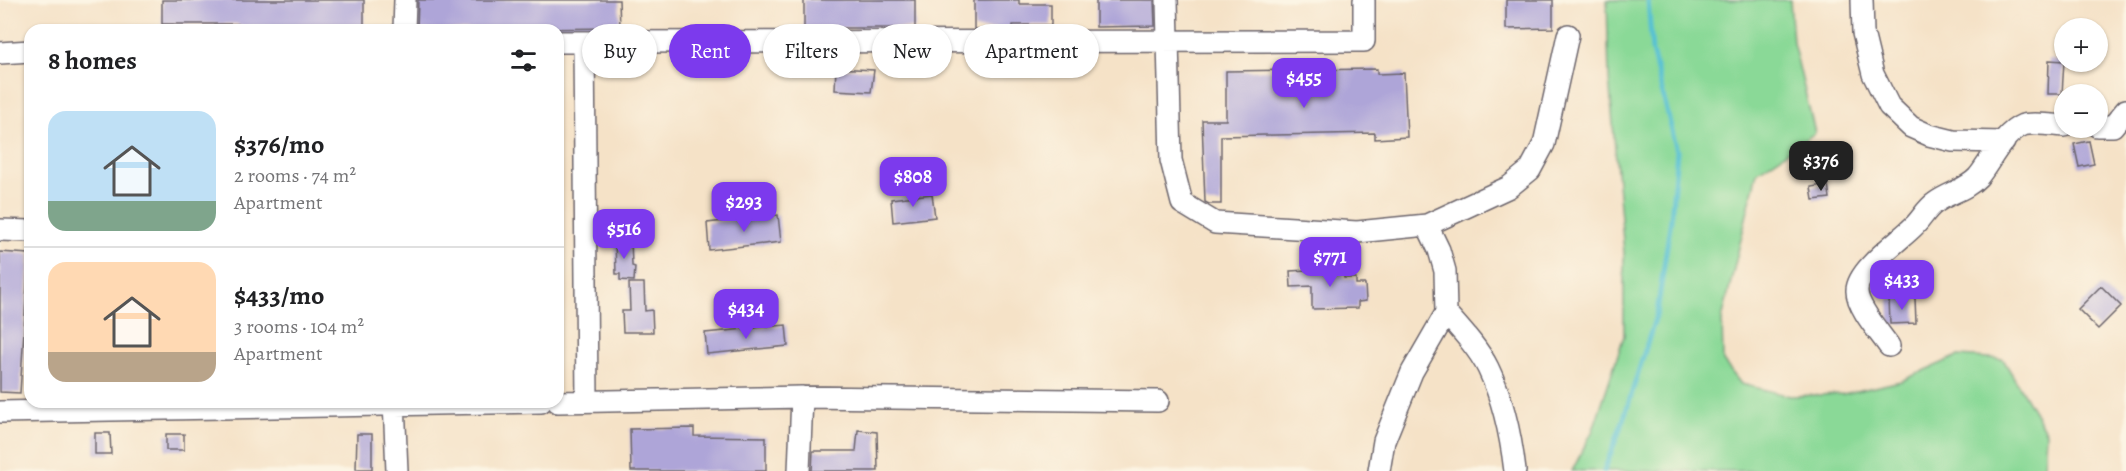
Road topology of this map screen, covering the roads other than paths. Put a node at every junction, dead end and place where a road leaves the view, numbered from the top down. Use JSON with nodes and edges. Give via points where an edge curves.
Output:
{"nodes":[{"id":1,"x":405,"y":0,"type":"edge"},
{"id":2,"x":1167,"y":0,"type":"edge"},
{"id":3,"x":1364,"y":0,"type":"edge"},
{"id":4,"x":1862,"y":0,"type":"edge"},
{"id":5,"x":404,"y":24,"type":"edge"},
{"id":6,"x":1568,"y":35,"type":"dead end"},
{"id":7,"x":564,"y":42,"type":"edge"},
{"id":8,"x":582,"y":42,"type":"edge"},
{"id":9,"x":657,"y":42,"type":"edge"},
{"id":10,"x":24,"y":51,"type":"edge"},
{"id":11,"x":0,"y":52,"type":"edge"},
{"id":12,"x":584,"y":78,"type":"edge"},
{"id":13,"x":2126,"y":110,"type":"edge"},
{"id":14,"x":2054,"y":126,"type":"edge"},
{"id":15,"x":2108,"y":126,"type":"edge"},
{"id":16,"x":2004,"y":142,"type":"junction"},
{"id":17,"x":1427,"y":225,"type":"junction"},
{"id":18,"x":0,"y":230,"type":"edge"},
{"id":19,"x":24,"y":231,"type":"edge"},
{"id":20,"x":1446,"y":313,"type":"junction"},
{"id":21,"x":1889,"y":346,"type":"dead end"},
{"id":22,"x":802,"y":397,"type":"junction"},
{"id":23,"x":586,"y":401,"type":"junction"},
{"id":24,"x":1158,"y":401,"type":"dead end"},
{"id":25,"x":564,"y":402,"type":"edge"},
{"id":26,"x":175,"y":408,"type":"edge"},
{"id":27,"x":394,"y":408,"type":"edge"},
{"id":28,"x":0,"y":412,"type":"edge"},
{"id":29,"x":397,"y":471,"type":"edge"},
{"id":30,"x":799,"y":471,"type":"edge"},
{"id":31,"x":1378,"y":471,"type":"edge"},
{"id":32,"x":1515,"y":471,"type":"edge"}],
"edges":[{"from":1,"to":5,"type":"street"},
{"from":2,"to":17,"type":"street","via":[[1171,160],[1182,203],[1215,223],[1357,232]]},
{"from":3,"to":9,"type":"street","via":[[1364,41]]},
{"from":4,"to":16,"type":"street","via":[[1863,33],[1873,74],[1888,106],[1911,127],[1929,135],[1953,141]]},
{"from":6,"to":17,"type":"street","via":[[1544,144],[1530,170],[1509,187]]},
{"from":7,"to":8,"type":"street"},
{"from":10,"to":11,"type":"street"},
{"from":12,"to":23,"type":"street"},
{"from":13,"to":15,"type":"street","via":[[2113,126]]},
{"from":14,"to":16,"type":"street","via":[[2024,124]]},
{"from":16,"to":21,"type":"street","via":[[1977,178],[1934,204],[1859,280],[1856,292],[1865,312]]},
{"from":17,"to":20,"type":"street","via":[[1445,271]]},
{"from":18,"to":19,"type":"street"},
{"from":20,"to":31,"type":"street","via":[[1412,372],[1384,441]]},
{"from":20,"to":32,"type":"street","via":[[1488,368]]},
{"from":22,"to":23,"type":"street"},
{"from":22,"to":24,"type":"street"},
{"from":22,"to":30,"type":"street"},
{"from":23,"to":25,"type":"street"},
{"from":26,"to":28,"type":"street"},
{"from":27,"to":29,"type":"street"}]}
